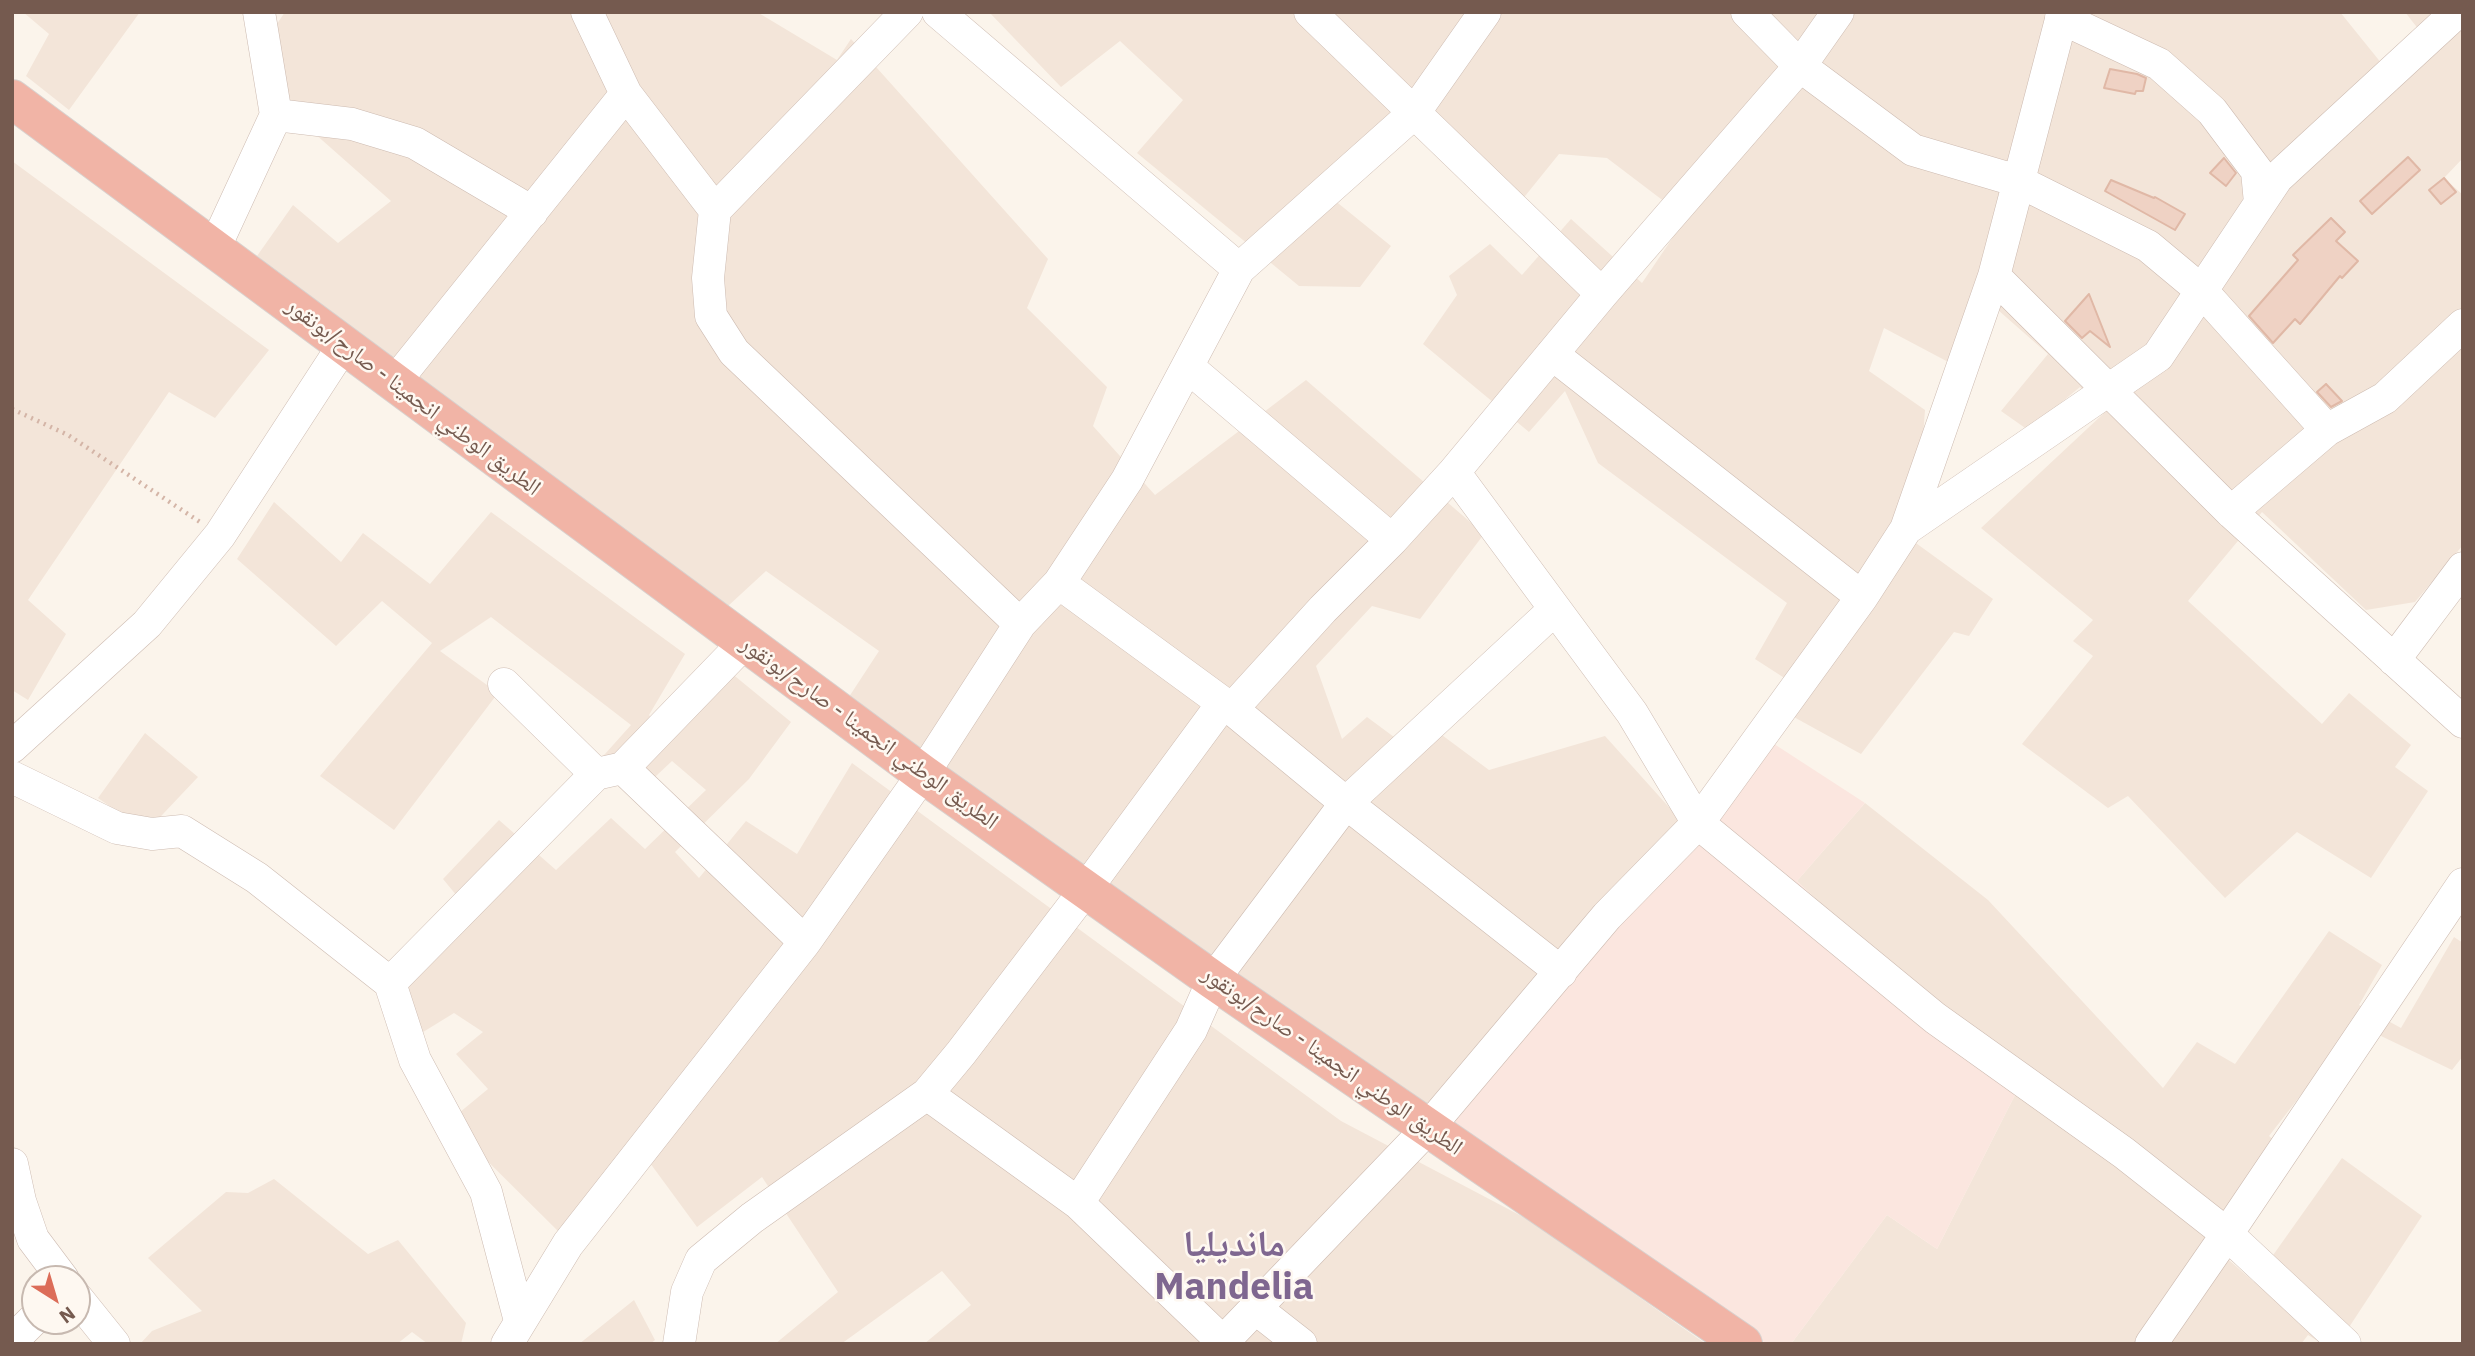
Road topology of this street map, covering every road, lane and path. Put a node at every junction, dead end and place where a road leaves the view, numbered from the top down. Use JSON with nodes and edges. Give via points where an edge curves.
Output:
{"nodes":[{"id":1,"x":259,"y":12,"type":"edge"},
{"id":2,"x":587,"y":12,"type":"edge"},
{"id":3,"x":907,"y":12,"type":"edge"},
{"id":4,"x":938,"y":12,"type":"edge"},
{"id":5,"x":1310,"y":12,"type":"edge"},
{"id":6,"x":1485,"y":12,"type":"edge"},
{"id":7,"x":1747,"y":12,"type":"edge"},
{"id":8,"x":1838,"y":12,"type":"edge"},
{"id":9,"x":2457,"y":12,"type":"edge"},
{"id":10,"x":2062,"y":15,"type":"edge"},
{"id":11,"x":1800,"y":66,"type":"junction"},
{"id":12,"x":626,"y":94,"type":"junction"},
{"id":13,"x":12,"y":99,"type":"edge"},
{"id":14,"x":1414,"y":113,"type":"junction"},
{"id":15,"x":276,"y":115,"type":"junction"},
{"id":16,"x":2018,"y":181,"type":"junction"},
{"id":17,"x":2260,"y":204,"type":"junction"},
{"id":18,"x":715,"y":210,"type":"junction"},
{"id":19,"x":532,"y":212,"type":"junction"},
{"id":20,"x":214,"y":249,"type":"junction"},
{"id":21,"x":1239,"y":269,"type":"junction"},
{"id":22,"x":1994,"y":276,"type":"junction"},
{"id":23,"x":2202,"y":291,"type":"junction"},
{"id":24,"x":1602,"y":294,"type":"junction"},
{"id":25,"x":2463,"y":325,"type":"edge"},
{"id":26,"x":343,"y":346,"type":"junction"},
{"id":27,"x":1552,"y":354,"type":"junction"},
{"id":28,"x":1188,"y":367,"type":"junction"},
{"id":29,"x":394,"y":383,"type":"junction"},
{"id":30,"x":2108,"y":389,"type":"junction"},
{"id":31,"x":12,"y":409,"type":"edge"},
{"id":32,"x":2327,"y":430,"type":"junction"},
{"id":33,"x":1454,"y":472,"type":"junction"},
{"id":34,"x":2231,"y":512,"type":"junction"},
{"id":35,"x":1906,"y":529,"type":"junction"},
{"id":36,"x":220,"y":535,"type":"junction"},
{"id":37,"x":1392,"y":540,"type":"junction"},
{"id":38,"x":2463,"y":568,"type":"edge"},
{"id":39,"x":1059,"y":583,"type":"junction"},
{"id":40,"x":1863,"y":597,"type":"junction"},
{"id":41,"x":1555,"y":609,"type":"junction"},
{"id":42,"x":1020,"y":624,"type":"junction"},
{"id":43,"x":744,"y":643,"type":"junction"},
{"id":44,"x":2394,"y":660,"type":"junction"},
{"id":45,"x":504,"y":684,"type":"dead end"},
{"id":46,"x":1227,"y":706,"type":"junction"},
{"id":47,"x":2463,"y":722,"type":"edge"},
{"id":48,"x":12,"y":747,"type":"edge"},
{"id":49,"x":610,"y":771,"type":"junction"},
{"id":50,"x":923,"y":774,"type":"junction"},
{"id":51,"x":12,"y":777,"type":"edge"},
{"id":52,"x":1346,"y":803,"type":"junction"},
{"id":53,"x":1698,"y":822,"type":"junction"},
{"id":54,"x":2463,"y":884,"type":"edge"},
{"id":55,"x":1086,"y":889,"type":"junction"},
{"id":56,"x":805,"y":942,"type":"junction"},
{"id":57,"x":1561,"y":972,"type":"junction"},
{"id":58,"x":1213,"y":980,"type":"junction"},
{"id":59,"x":390,"y":983,"type":"junction"},
{"id":60,"x":926,"y":1094,"type":"junction"},
{"id":61,"x":1428,"y":1128,"type":"junction"},
{"id":62,"x":12,"y":1164,"type":"edge"},
{"id":63,"x":1077,"y":1203,"type":"junction"},
{"id":64,"x":2227,"y":1234,"type":"junction"},
{"id":65,"x":52,"y":1265,"type":"edge"},
{"id":66,"x":1255,"y":1308,"type":"junction"},
{"id":67,"x":91,"y":1315,"type":"edge"},
{"id":68,"x":513,"y":1333,"type":"edge"},
{"id":69,"x":1222,"y":1343,"type":"edge"},
{"id":70,"x":114,"y":1344,"type":"edge"},
{"id":71,"x":679,"y":1344,"type":"edge"},
{"id":72,"x":1301,"y":1344,"type":"edge"},
{"id":73,"x":1743,"y":1344,"type":"edge"},
{"id":74,"x":2151,"y":1344,"type":"edge"},
{"id":75,"x":2345,"y":1344,"type":"edge"}],
"edges":[{"from":1,"to":15,"type":"street"},
{"from":2,"to":12,"type":"street"},
{"from":3,"to":18,"type":"street"},
{"from":4,"to":21,"type":"street"},
{"from":5,"to":14,"type":"street"},
{"from":6,"to":14,"type":"street"},
{"from":7,"to":11,"type":"street"},
{"from":8,"to":11,"type":"street"},
{"from":9,"to":17,"type":"street","via":[[2277,178]]},
{"from":10,"to":16,"type":"street"},
{"from":10,"to":17,"type":"street","via":[[2159,64],[2212,111],[2257,171]]},
{"from":11,"to":16,"type":"street","via":[[1913,150]]},
{"from":11,"to":24,"type":"street"},
{"from":12,"to":18,"type":"street"},
{"from":12,"to":19,"type":"street"},
{"from":13,"to":20,"type":"highway","name":"الطريق الوطني انجمينا - صارح/بونقور"},
{"from":14,"to":21,"type":"street"},
{"from":14,"to":24,"type":"street"},
{"from":15,"to":19,"type":"street","via":[[352,124],[415,143]]},
{"from":15,"to":20,"type":"street"},
{"from":16,"to":22,"type":"street"},
{"from":16,"to":23,"type":"street","via":[[2148,246]]},
{"from":17,"to":23,"type":"street"},
{"from":18,"to":42,"type":"street","via":[[708,278],[711,316],[734,352]]},
{"from":19,"to":29,"type":"street"},
{"from":20,"to":26,"type":"highway","name":"الطريق الوطني انجمينا - صارح/بونقور"},
{"from":21,"to":28,"type":"street"},
{"from":22,"to":30,"type":"street"},
{"from":22,"to":35,"type":"street"},
{"from":23,"to":30,"type":"street","via":[[2158,356]]},
{"from":23,"to":32,"type":"street"},
{"from":24,"to":27,"type":"street"},
{"from":25,"to":32,"type":"street","via":[[2385,398]]},
{"from":26,"to":29,"type":"highway","name":"الطريق الوطني انجمينا - صارح/بونقور"},
{"from":26,"to":36,"type":"street"},
{"from":27,"to":33,"type":"street"},
{"from":27,"to":40,"type":"street"},
{"from":28,"to":37,"type":"street"},
{"from":28,"to":39,"type":"street","via":[[1127,480]]},
{"from":29,"to":43,"type":"highway","name":"الطريق الوطني انجمينا - صارح/بونقور"},
{"from":30,"to":34,"type":"street"},
{"from":30,"to":35,"type":"street"},
{"from":31,"to":36,"type":"path","via":[[68,435]]},
{"from":32,"to":34,"type":"street"},
{"from":33,"to":37,"type":"street"},
{"from":33,"to":41,"type":"street"},
{"from":34,"to":44,"type":"street"},
{"from":35,"to":40,"type":"street"},
{"from":36,"to":48,"type":"street","via":[[147,624]]},
{"from":37,"to":46,"type":"street"},
{"from":38,"to":44,"type":"street"},
{"from":39,"to":42,"type":"street"},
{"from":39,"to":46,"type":"street"},
{"from":40,"to":53,"type":"street"},
{"from":41,"to":52,"type":"street"},
{"from":41,"to":53,"type":"street","via":[[1632,713]]},
{"from":42,"to":50,"type":"street"},
{"from":43,"to":49,"type":"street"},
{"from":43,"to":50,"type":"highway","name":"الطريق الوطني انجمينا - صارح/بونقور"},
{"from":44,"to":47,"type":"street"},
{"from":45,"to":49,"type":"street"},
{"from":46,"to":52,"type":"street"},
{"from":46,"to":55,"type":"street"},
{"from":49,"to":56,"type":"street"},
{"from":49,"to":59,"type":"street"},
{"from":50,"to":55,"type":"highway","name":"الطريق الوطني انجمينا - صارح/بونقور"},
{"from":50,"to":56,"type":"street"},
{"from":51,"to":59,"type":"street","via":[[117,828],[152,834],[182,831],[257,878]]},
{"from":52,"to":57,"type":"street"},
{"from":52,"to":58,"type":"street"},
{"from":53,"to":57,"type":"street","via":[[1607,916]]},
{"from":53,"to":64,"type":"street","via":[[1935,1018],[2124,1153]]},
{"from":54,"to":64,"type":"street"},
{"from":55,"to":58,"type":"highway","name":"الطريق الوطني انجمينا - صارح/بونقور"},
{"from":55,"to":60,"type":"street"},
{"from":56,"to":68,"type":"street","via":[[568,1244]]},
{"from":57,"to":61,"type":"street"},
{"from":58,"to":61,"type":"highway","name":"الطريق الوطني انجمينا - صارح/بونقور"},
{"from":58,"to":63,"type":"street","via":[[1191,1030]]},
{"from":59,"to":68,"type":"street","via":[[415,1060],[486,1192]]},
{"from":60,"to":63,"type":"street"},
{"from":60,"to":71,"type":"street","via":[[752,1218],[701,1260],[687,1292]]},
{"from":61,"to":66,"type":"street"},
{"from":61,"to":73,"type":"highway","name":"الطريق الوطني انجمينا - صارح/بونقور"},
{"from":62,"to":65,"type":"street","via":[[33,1239]]},
{"from":63,"to":69,"type":"street"},
{"from":64,"to":74,"type":"street"},
{"from":64,"to":75,"type":"street"},
{"from":66,"to":69,"type":"street"},
{"from":66,"to":72,"type":"street"},
{"from":67,"to":70,"type":"street"}]}
